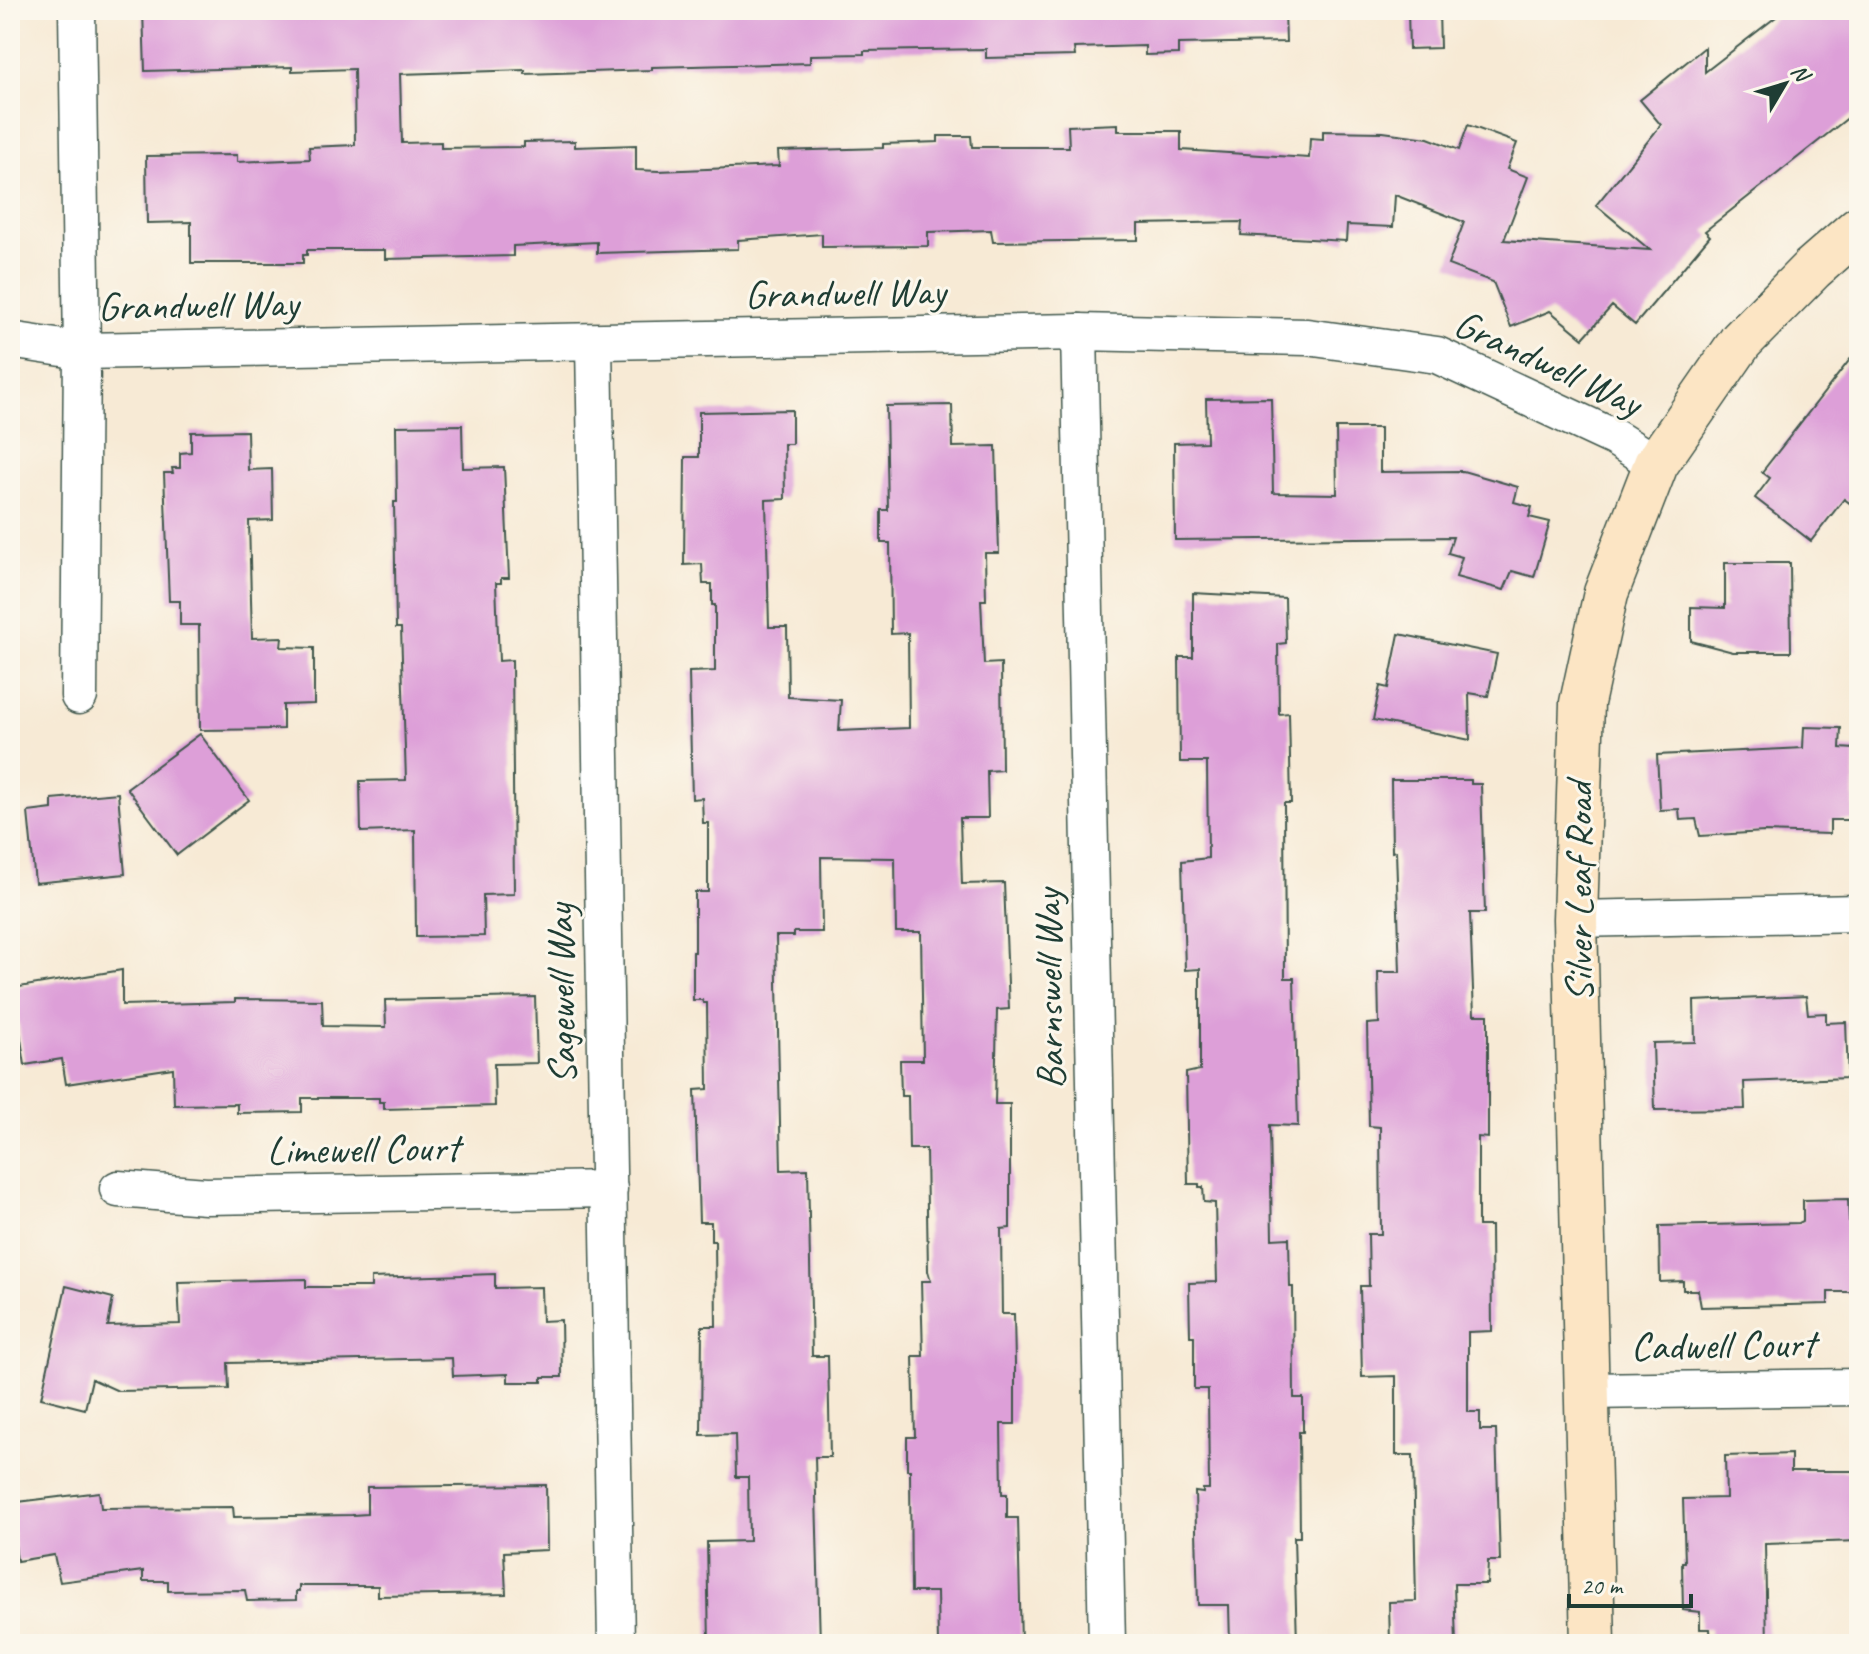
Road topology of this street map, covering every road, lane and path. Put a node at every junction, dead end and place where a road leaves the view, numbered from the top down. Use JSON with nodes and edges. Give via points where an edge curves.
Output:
{"nodes":[{"id":1,"x":77,"y":10,"type":"edge"},
{"id":2,"x":1859,"y":228,"type":"edge"},
{"id":3,"x":1079,"y":332,"type":"junction"},
{"id":4,"x":10,"y":340,"type":"edge"},
{"id":5,"x":594,"y":343,"type":"junction"},
{"id":6,"x":82,"y":351,"type":"junction"},
{"id":7,"x":1656,"y":464,"type":"junction"},
{"id":8,"x":79,"y":696,"type":"dead end"},
{"id":9,"x":1859,"y":913,"type":"edge"},
{"id":10,"x":1575,"y":919,"type":"junction"},
{"id":11,"x":118,"y":1189,"type":"dead end"},
{"id":12,"x":609,"y":1189,"type":"junction"},
{"id":13,"x":1859,"y":1387,"type":"edge"},
{"id":14,"x":1588,"y":1391,"type":"junction"},
{"id":15,"x":616,"y":1644,"type":"edge"},
{"id":16,"x":1107,"y":1644,"type":"edge"},
{"id":17,"x":1593,"y":1644,"type":"edge"}],
"edges":[{"from":1,"to":6,"type":"street"},
{"from":2,"to":7,"type":"street","name":"Silver Leaf Road","via":[[1741,341]]},
{"from":3,"to":5,"type":"street","name":"Grandwell Way"},
{"from":3,"to":7,"type":"street","name":"Grandwell Way","via":[[1307,337],[1437,355],[1615,438]]},
{"from":3,"to":16,"type":"street","name":"Barnswell Way"},
{"from":4,"to":6,"type":"street","name":"Grandwell Way"},
{"from":5,"to":6,"type":"street","name":"Grandwell Way"},
{"from":5,"to":12,"type":"street","name":"Sagewell Way"},
{"from":6,"to":8,"type":"street"},
{"from":7,"to":10,"type":"street","name":"Silver Leaf Road","via":[[1606,593],[1582,703]]},
{"from":9,"to":10,"type":"street"},
{"from":10,"to":14,"type":"street","name":"Silver Leaf Road"},
{"from":11,"to":12,"type":"street","name":"Limewell Court","via":[[206,1196]]},
{"from":12,"to":15,"type":"street","name":"Sagewell Way"},
{"from":13,"to":14,"type":"street","name":"Cadwell Court"},
{"from":14,"to":17,"type":"street","name":"Silver Leaf Road"}]}
